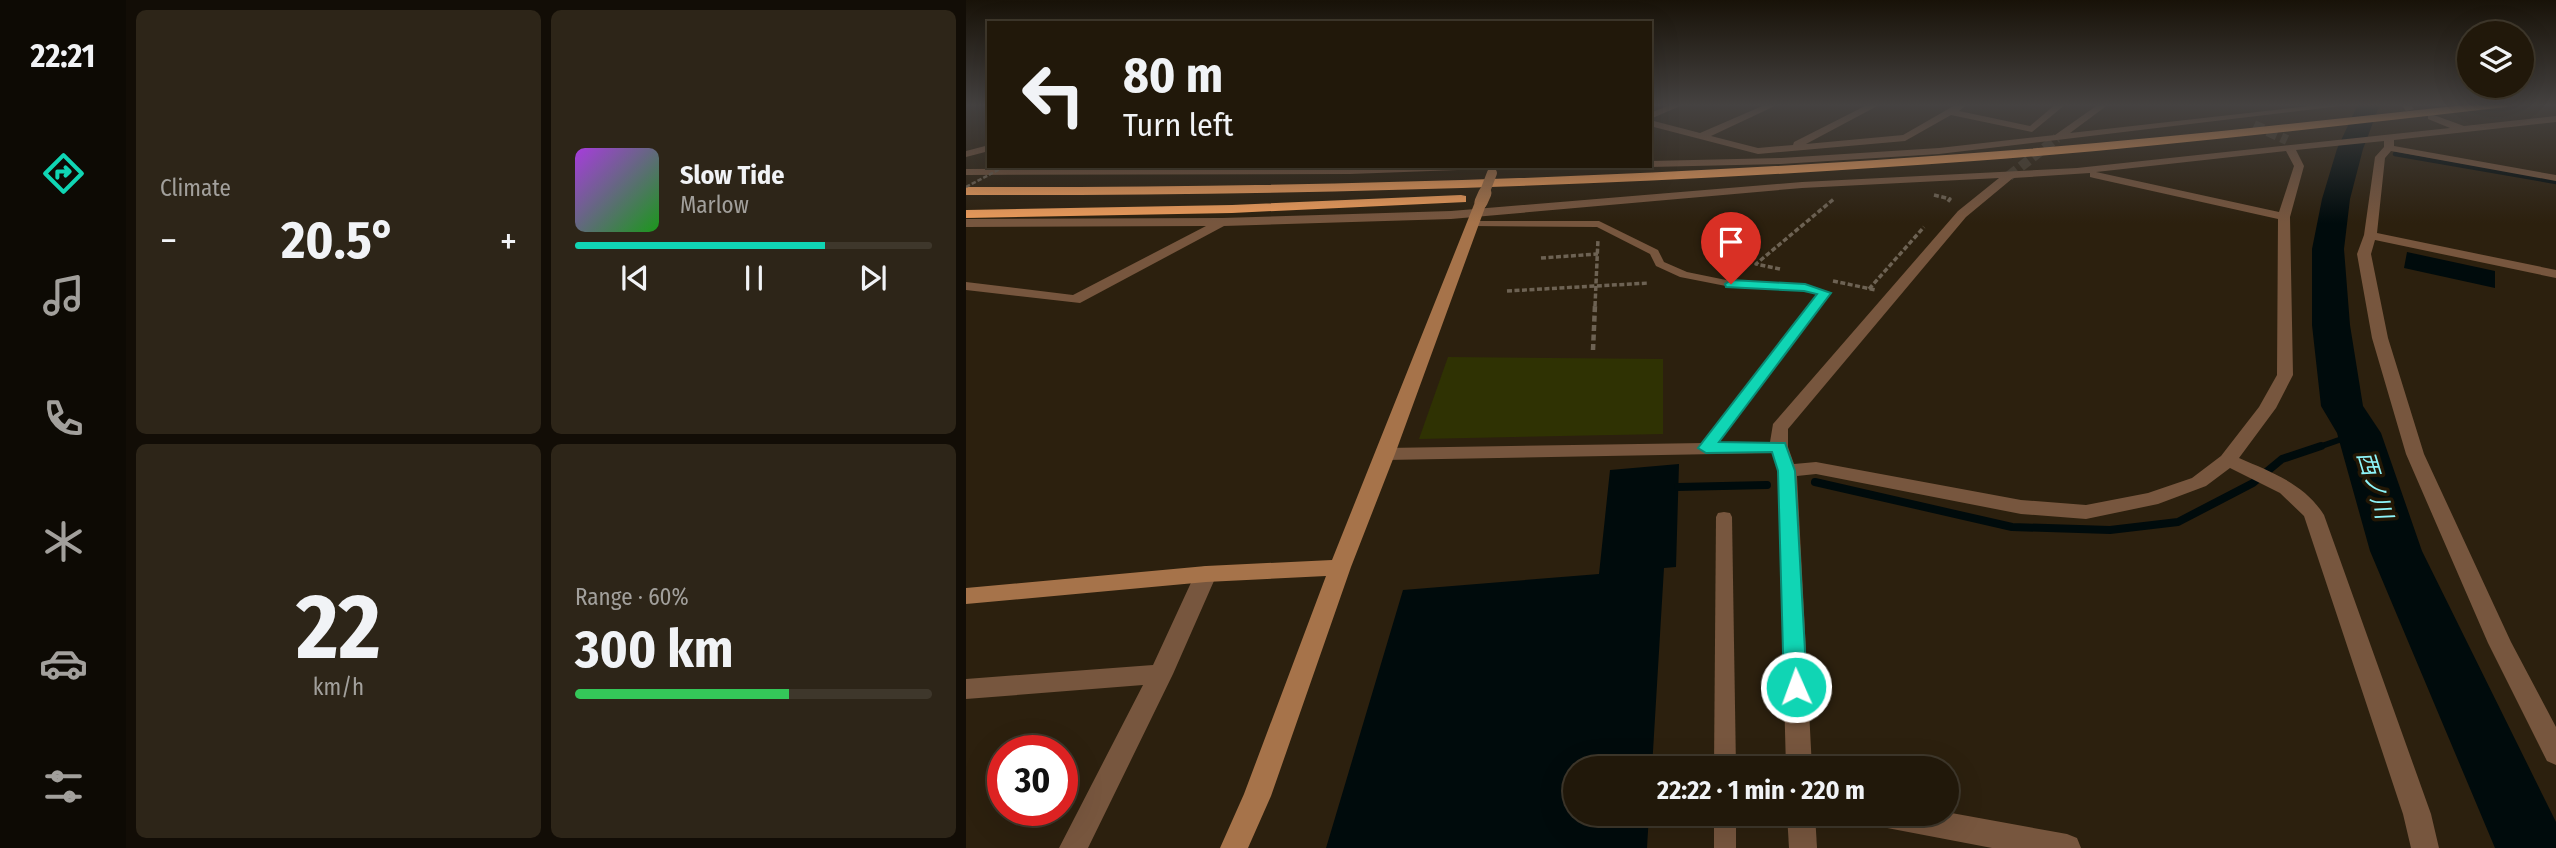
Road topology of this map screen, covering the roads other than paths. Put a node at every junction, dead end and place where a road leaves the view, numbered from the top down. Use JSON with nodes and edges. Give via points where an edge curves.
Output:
{"nodes":[{"id":1,"x":2389,"y":143,"type":"edge"},
{"id":2,"x":1730,"y":144,"type":"edge"},
{"id":3,"x":1799,"y":144,"type":"edge"},
{"id":4,"x":1846,"y":144,"type":"edge"},
{"id":5,"x":2000,"y":144,"type":"edge"},
{"id":6,"x":2116,"y":144,"type":"edge"},
{"id":7,"x":2339,"y":144,"type":"edge"},
{"id":8,"x":2392,"y":144,"type":"edge"},
{"id":9,"x":2289,"y":145,"type":"junction"},
{"id":10,"x":987,"y":149,"type":"edge"},
{"id":11,"x":1788,"y":149,"type":"junction"},
{"id":12,"x":966,"y":154,"type":"edge"},
{"id":13,"x":1976,"y":157,"type":"junction"},
{"id":14,"x":1652,"y":164,"type":"edge"},
{"id":15,"x":1081,"y":168,"type":"edge"},
{"id":16,"x":1490,"y":168,"type":"edge"},
{"id":17,"x":1352,"y":169,"type":"edge"},
{"id":18,"x":2077,"y":171,"type":"junction"},
{"id":19,"x":966,"y":172,"type":"edge"},
{"id":20,"x":1070,"y":173,"type":"junction"},
{"id":21,"x":2010,"y":176,"type":"junction"},
{"id":22,"x":2556,"y":177,"type":"edge"},
{"id":23,"x":966,"y":178,"type":"edge"},
{"id":24,"x":1402,"y":187,"type":"junction"},
{"id":25,"x":966,"y":189,"type":"edge"},
{"id":26,"x":1478,"y":213,"type":"junction"},
{"id":27,"x":966,"y":214,"type":"edge"},
{"id":28,"x":2284,"y":217,"type":"junction"},
{"id":29,"x":1222,"y":222,"type":"junction"},
{"id":30,"x":966,"y":223,"type":"edge"},
{"id":31,"x":2370,"y":235,"type":"junction"},
{"id":32,"x":2556,"y":274,"type":"edge"},
{"id":33,"x":966,"y":286,"type":"edge"},
{"id":34,"x":1779,"y":447,"type":"junction"},
{"id":35,"x":1706,"y":448,"type":"junction"},
{"id":36,"x":1386,"y":454,"type":"junction"},
{"id":37,"x":2228,"y":460,"type":"junction"},
{"id":38,"x":1787,"y":471,"type":"junction"},
{"id":39,"x":1724,"y":517,"type":"dead end"},
{"id":40,"x":1340,"y":567,"type":"junction"},
{"id":41,"x":1206,"y":574,"type":"junction"},
{"id":42,"x":966,"y":597,"type":"edge"},
{"id":43,"x":1161,"y":674,"type":"junction"},
{"id":44,"x":966,"y":689,"type":"edge"},
{"id":45,"x":2556,"y":753,"type":"edge"},
{"id":46,"x":1725,"y":756,"type":"edge"},
{"id":47,"x":1799,"y":756,"type":"edge"},
{"id":48,"x":1725,"y":826,"type":"edge"},
{"id":49,"x":1802,"y":826,"type":"edge"},
{"id":50,"x":1947,"y":826,"type":"edge"},
{"id":51,"x":1073,"y":848,"type":"edge"},
{"id":52,"x":1234,"y":848,"type":"edge"},
{"id":53,"x":1725,"y":848,"type":"edge"},
{"id":54,"x":1803,"y":848,"type":"edge"},
{"id":55,"x":2067,"y":848,"type":"edge"},
{"id":56,"x":2425,"y":848,"type":"edge"}],
"edges":[{"from":1,"to":31,"type":"street","via":[[2380,157]]},
{"from":2,"to":11,"type":"street","via":[[1758,151]]},
{"from":3,"to":11,"type":"street"},
{"from":4,"to":11,"type":"street"},
{"from":5,"to":14,"type":"street","via":[[1854,158]]},
{"from":6,"to":13,"type":"highway"},
{"from":7,"to":9,"type":"street"},
{"from":8,"to":22,"type":"street"},
{"from":9,"to":18,"type":"street"},
{"from":9,"to":28,"type":"street","via":[[2299,166]]},
{"from":10,"to":12,"type":"street"},
{"from":13,"to":24,"type":"highway"},
{"from":13,"to":27,"type":"highway","via":[[1686,187],[1549,195],[1232,209]]},
{"from":15,"to":20,"type":"street"},
{"from":16,"to":17,"type":"street"},
{"from":16,"to":26,"type":"street","bridge":true},
{"from":17,"to":20,"type":"street"},
{"from":18,"to":21,"type":"street"},
{"from":18,"to":28,"type":"street"},
{"from":19,"to":20,"type":"street"},
{"from":21,"to":26,"type":"street","via":[[1802,185]]},
{"from":21,"to":34,"type":"street","via":[[1962,214],[1779,428]]},
{"from":23,"to":24,"type":"highway","via":[[1363,181]]},
{"from":24,"to":25,"type":"highway"},
{"from":26,"to":29,"type":"street"},
{"from":26,"to":35,"type":"lane","via":[[1599,224],[1654,252],[1660,264],[1684,275],[1825,293]]},
{"from":26,"to":36,"type":"street"},
{"from":28,"to":37,"type":"street","via":[[2285,374],[2267,408]]},
{"from":29,"to":30,"type":"street"},
{"from":29,"to":33,"type":"street","via":[[1076,300]]},
{"from":31,"to":32,"type":"street"},
{"from":31,"to":45,"type":"street","via":[[2364,254],[2380,338],[2415,454],[2500,643]]},
{"from":34,"to":35,"type":"street"},
{"from":34,"to":38,"type":"street"},
{"from":35,"to":36,"type":"street"},
{"from":36,"to":40,"type":"street"},
{"from":37,"to":38,"type":"street","via":[[2199,482],[2151,499],[2086,512],[2021,507],[1816,468]]},
{"from":37,"to":56,"type":"street","via":[[2290,491],[2314,514]]},
{"from":38,"to":47,"type":"street"},
{"from":39,"to":46,"type":"lane"},
{"from":40,"to":41,"type":"street"},
{"from":40,"to":52,"type":"street"},
{"from":41,"to":42,"type":"street"},
{"from":41,"to":43,"type":"street"},
{"from":43,"to":44,"type":"street"},
{"from":43,"to":51,"type":"street"},
{"from":48,"to":53,"type":"lane"},
{"from":49,"to":54,"type":"street"},
{"from":50,"to":55,"type":"street"}]}
